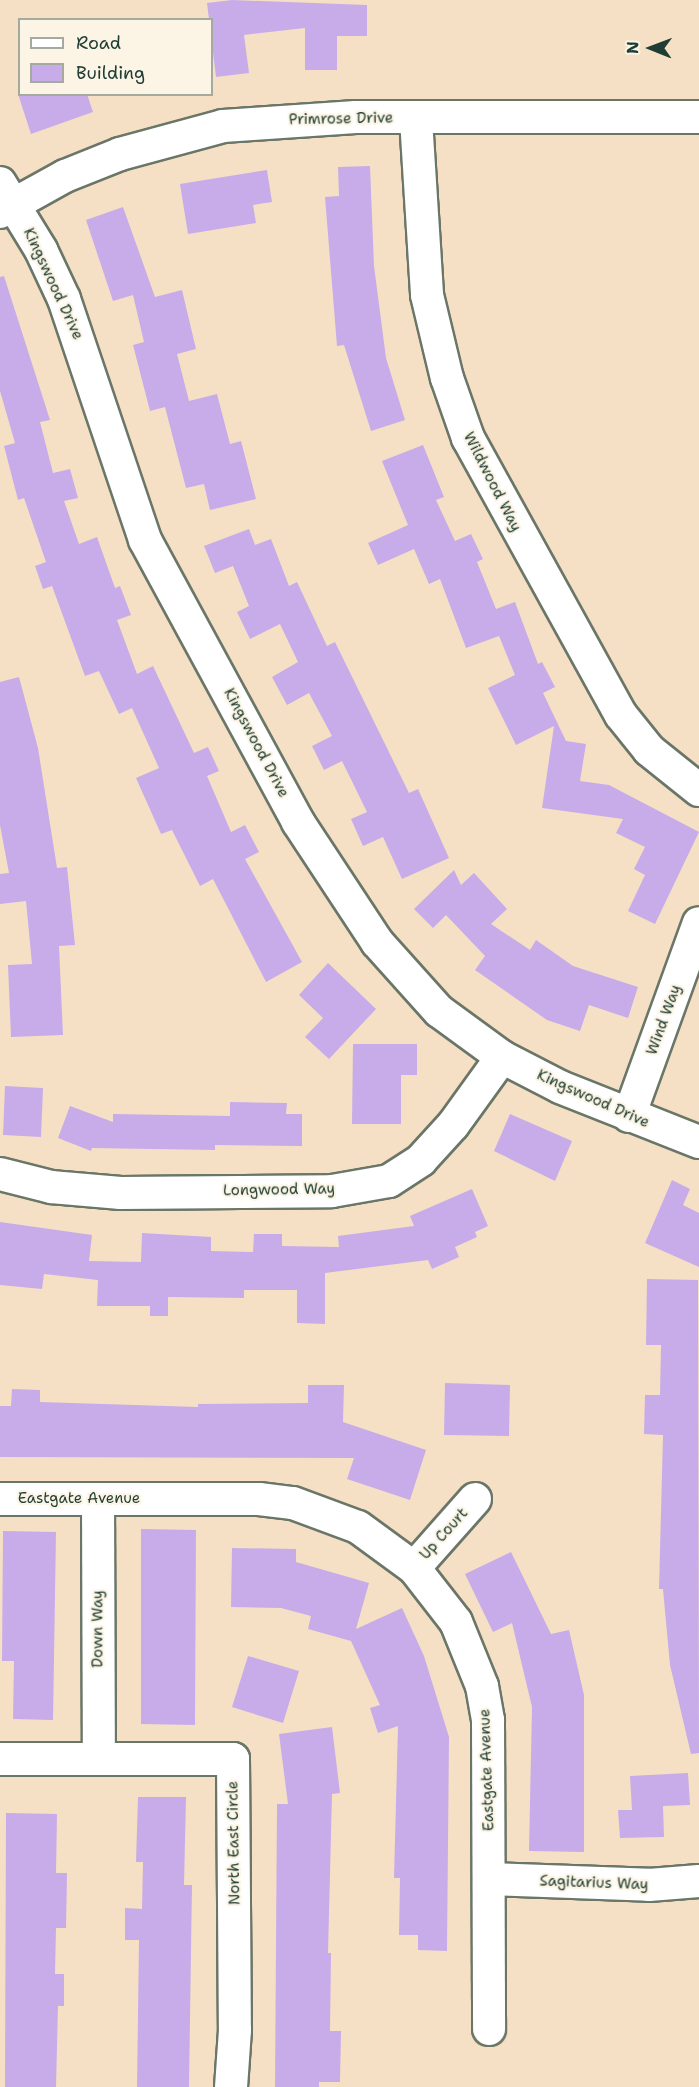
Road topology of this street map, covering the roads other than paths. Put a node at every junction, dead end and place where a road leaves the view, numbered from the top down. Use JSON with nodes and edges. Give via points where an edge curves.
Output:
{"nodes":[{"id":1,"x":699,"y":117,"type":"edge"},
{"id":2,"x":416,"y":119,"type":"junction"},
{"id":3,"x":5,"y":199,"type":"edge"},
{"id":4,"x":699,"y":790,"type":"edge"},
{"id":5,"x":699,"y":923,"type":"edge"},
{"id":6,"x":502,"y":1057,"type":"junction"},
{"id":7,"x":629,"y":1116,"type":"junction"},
{"id":8,"x":699,"y":1142,"type":"edge"},
{"id":9,"x":0,"y":1174,"type":"edge"},
{"id":10,"x":0,"y":1499,"type":"edge"},
{"id":11,"x":98,"y":1499,"type":"junction"},
{"id":12,"x":475,"y":1500,"type":"dead end"},
{"id":13,"x":414,"y":1568,"type":"junction"},
{"id":14,"x":0,"y":1759,"type":"edge"},
{"id":15,"x":99,"y":1759,"type":"junction"},
{"id":16,"x":489,"y":1879,"type":"junction"},
{"id":17,"x":699,"y":1881,"type":"edge"},
{"id":18,"x":489,"y":2029,"type":"dead end"},
{"id":19,"x":231,"y":2087,"type":"edge"}],
"edges":[{"from":1,"to":2,"type":"street","name":"Primrose Drive"},
{"from":2,"to":3,"type":"street","name":"Primrose Drive","via":[[356,117],[223,126],[120,154]]},
{"from":2,"to":4,"type":"street","name":"Wildwood Way","via":[[427,295],[447,378],[468,438],[621,715],[649,750]]},
{"from":3,"to":6,"type":"street","name":"Kingswood Drive","via":[[41,250],[75,329],[145,540],[298,822],[377,942],[439,1011]]},
{"from":5,"to":7,"type":"street","name":"Wind Way"},
{"from":6,"to":7,"type":"street","name":"Kingswood Drive"},
{"from":6,"to":9,"type":"street","name":"Longwood Way","via":[[453,1125],[421,1160],[389,1181],[332,1191],[121,1192],[51,1187]]},
{"from":7,"to":8,"type":"street","name":"Kingswood Drive"},
{"from":10,"to":11,"type":"street","name":"Eastgate Avenue"},
{"from":11,"to":13,"type":"street","name":"Eastgate Avenue","via":[[259,1498],[293,1503],[358,1527]]},
{"from":11,"to":15,"type":"street","name":"Down Way"},
{"from":12,"to":13,"type":"street","name":"Up Court"},
{"from":13,"to":16,"type":"street","name":"Eastgate Avenue","via":[[456,1622],[482,1686],[489,1737]]},
{"from":14,"to":15,"type":"street","name":"North East Circle"},
{"from":15,"to":19,"type":"street","name":"North East Circle","via":[[233,1759],[235,2030]]},
{"from":16,"to":17,"type":"street","name":"Sagitarius Way","via":[[649,1885]]},
{"from":16,"to":18,"type":"street","name":"Eastgate Avenue"}]}
